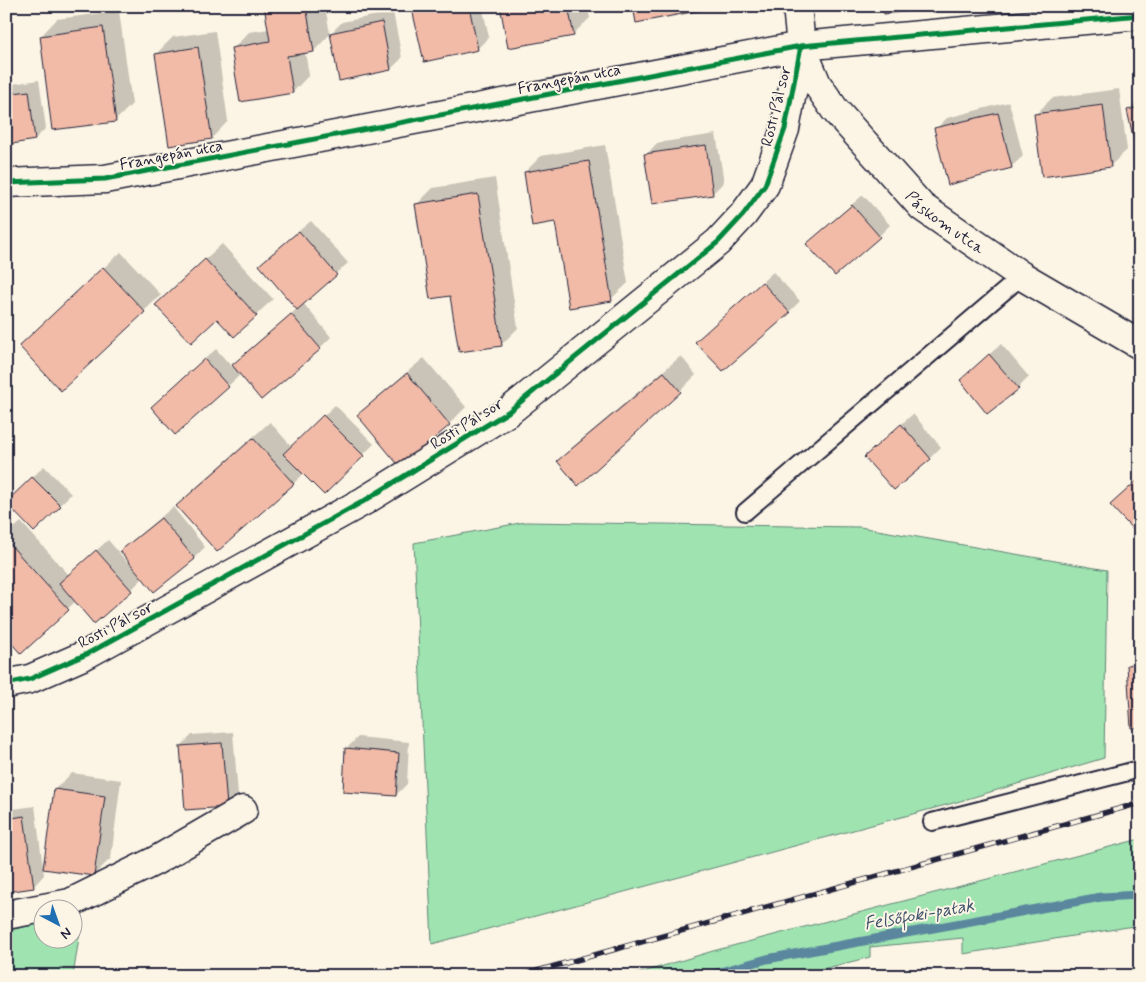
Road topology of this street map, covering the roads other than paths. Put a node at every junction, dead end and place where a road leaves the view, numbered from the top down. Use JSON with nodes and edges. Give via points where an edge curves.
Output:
{"nodes":[{"id":1,"x":797,"y":6,"type":"edge"},
{"id":2,"x":1140,"y":15,"type":"edge"},
{"id":3,"x":801,"y":46,"type":"junction"},
{"id":4,"x":6,"y":183,"type":"edge"},
{"id":5,"x":1022,"y":276,"type":"junction"},
{"id":6,"x":1140,"y":345,"type":"edge"},
{"id":7,"x":745,"y":512,"type":"dead end"},
{"id":8,"x":6,"y":684,"type":"edge"},
{"id":9,"x":1140,"y":769,"type":"edge"},
{"id":10,"x":243,"y":810,"type":"dead end"},
{"id":11,"x":932,"y":822,"type":"dead end"},
{"id":12,"x":6,"y":915,"type":"edge"}],
"edges":[{"from":1,"to":3,"type":"street"},
{"from":2,"to":3,"type":"street","name":"Frangepán utca"},
{"from":3,"to":4,"type":"street","name":"Frangepán utca","via":[[106,179]]},
{"from":3,"to":5,"type":"street","name":"Páskom utca","via":[[817,84],[835,110],[922,207]]},
{"from":3,"to":8,"type":"street","name":"Rosti Pál sor","via":[[786,129],[764,185],[744,215],[718,242],[508,412],[364,501],[87,654],[30,678]]},
{"from":5,"to":6,"type":"street","name":"Páskom utca"},
{"from":5,"to":7,"type":"lane"},
{"from":9,"to":11,"type":"lane"},
{"from":10,"to":12,"type":"street","via":[[155,861],[70,903]]}]}
